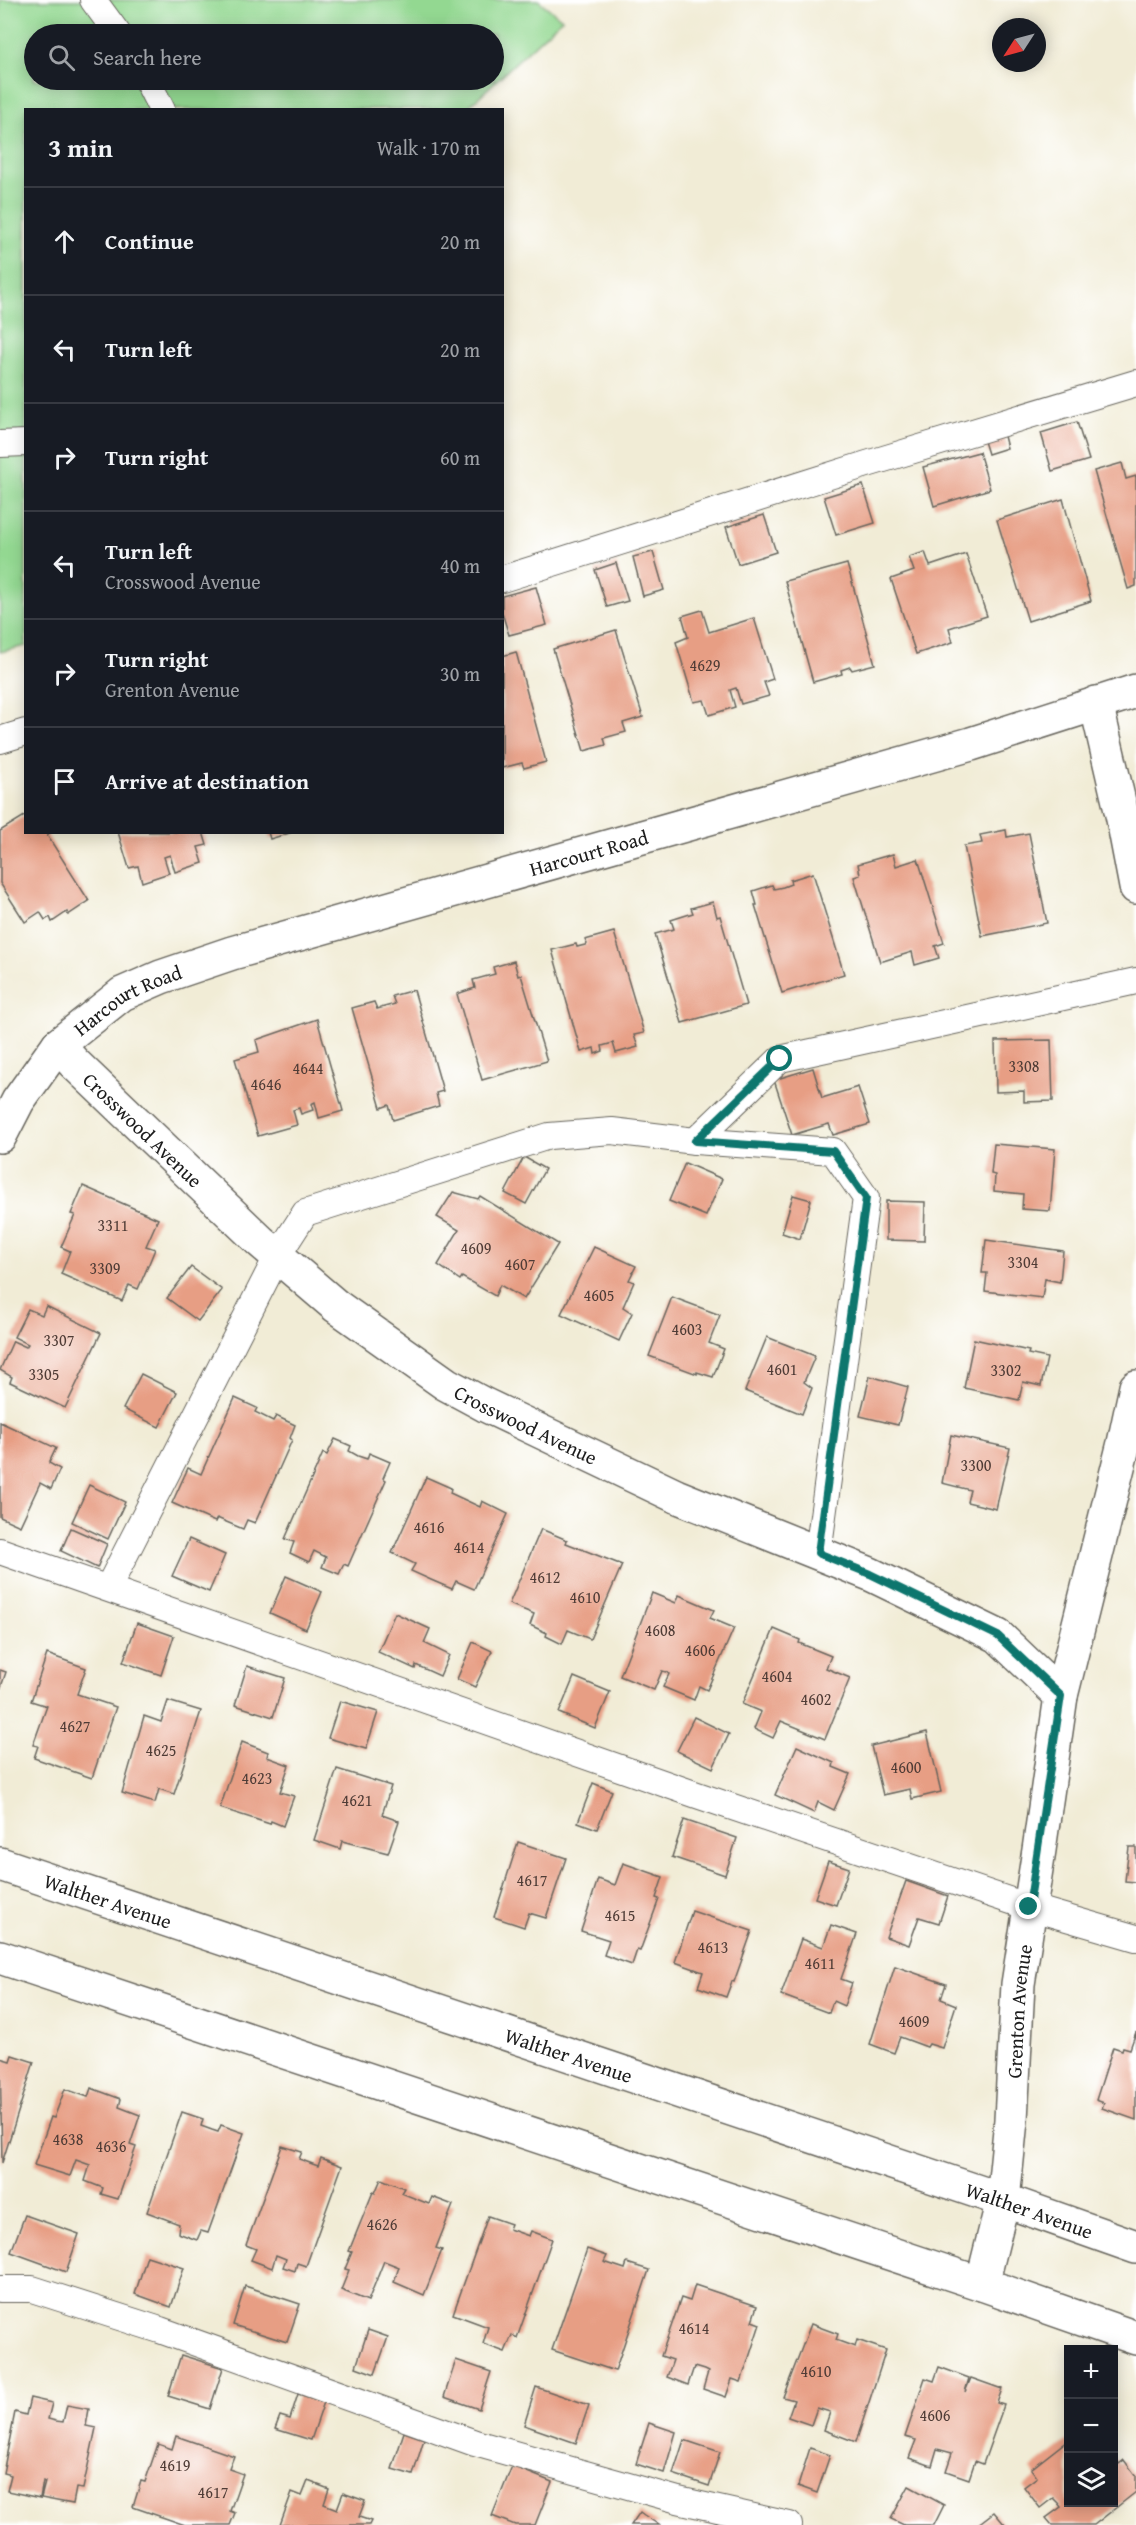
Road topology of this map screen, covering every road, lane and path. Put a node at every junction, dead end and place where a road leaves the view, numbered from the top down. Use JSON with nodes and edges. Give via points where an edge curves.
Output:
{"nodes":[{"id":1,"x":93,"y":0,"type":"edge"},
{"id":2,"x":111,"y":24,"type":"edge"},
{"id":3,"x":152,"y":90,"type":"edge"},
{"id":4,"x":161,"y":108,"type":"edge"},
{"id":5,"x":1136,"y":383,"type":"edge"},
{"id":6,"x":24,"y":443,"type":"edge"},
{"id":7,"x":0,"y":444,"type":"edge"},
{"id":8,"x":504,"y":578,"type":"edge"},
{"id":9,"x":1136,"y":691,"type":"edge"},
{"id":10,"x":1096,"y":703,"type":"junction"},
{"id":11,"x":24,"y":733,"type":"edge"},
{"id":12,"x":0,"y":740,"type":"edge"},
{"id":13,"x":1136,"y":887,"type":"edge"},
{"id":14,"x":1136,"y":981,"type":"edge"},
{"id":15,"x":58,"y":1045,"type":"junction"},
{"id":16,"x":9,"y":1095,"type":"edge"},
{"id":17,"x":0,"y":1136,"type":"edge"},
{"id":18,"x":695,"y":1141,"type":"junction"},
{"id":19,"x":278,"y":1255,"type":"junction"},
{"id":20,"x":1136,"y":1387,"type":"edge"},
{"id":21,"x":0,"y":1551,"type":"edge"},
{"id":22,"x":818,"y":1553,"type":"junction"},
{"id":23,"x":108,"y":1588,"type":"junction"},
{"id":24,"x":1061,"y":1696,"type":"junction"},
{"id":25,"x":0,"y":1864,"type":"edge"},
{"id":26,"x":1029,"y":1907,"type":"junction"},
{"id":27,"x":1136,"y":1938,"type":"edge"},
{"id":28,"x":0,"y":1957,"type":"edge"},
{"id":29,"x":1003,"y":2200,"type":"junction"},
{"id":30,"x":1136,"y":2247,"type":"edge"},
{"id":31,"x":982,"y":2284,"type":"junction"},
{"id":32,"x":0,"y":2289,"type":"edge"},
{"id":33,"x":1136,"y":2338,"type":"edge"},
{"id":34,"x":678,"y":2500,"type":"junction"},
{"id":35,"x":698,"y":2525,"type":"edge"},
{"id":36,"x":789,"y":2525,"type":"edge"}],
"edges":[{"from":1,"to":2,"type":"lane"},
{"from":3,"to":4,"type":"lane"},
{"from":5,"to":8,"type":"lane"},
{"from":6,"to":7,"type":"lane"},
{"from":9,"to":10,"type":"street","name":"Harcourt Road"},
{"from":10,"to":13,"type":"street"},
{"from":10,"to":15,"type":"street","name":"Harcourt Road","via":[[937,754],[201,963],[122,994]]},
{"from":11,"to":12,"type":"lane"},
{"from":14,"to":18,"type":"lane","via":[[780,1059]]},
{"from":15,"to":16,"type":"street","name":"Harcourt Road"},
{"from":15,"to":19,"type":"street","name":"Crosswood Avenue"},
{"from":16,"to":17,"type":"street","name":"Harcourt Road"},
{"from":18,"to":19,"type":"lane","via":[[612,1131],[549,1136],[305,1213]]},
{"from":18,"to":22,"type":"lane","via":[[833,1151],[866,1198]]},
{"from":19,"to":22,"type":"street","name":"Crosswood Avenue","via":[[336,1306],[446,1384],[676,1496]]},
{"from":19,"to":23,"type":"lane"},
{"from":20,"to":24,"type":"street","name":"Grenton Avenue"},
{"from":21,"to":23,"type":"lane"},
{"from":22,"to":24,"type":"street","name":"Crosswood Avenue","via":[[998,1636]]},
{"from":23,"to":26,"type":"lane"},
{"from":24,"to":26,"type":"street","name":"Grenton Avenue"},
{"from":25,"to":29,"type":"street","name":"Walther Avenue"},
{"from":26,"to":27,"type":"lane"},
{"from":26,"to":29,"type":"street","name":"Grenton Avenue","via":[[1018,1984]]},
{"from":28,"to":31,"type":"street"},
{"from":29,"to":30,"type":"street","name":"Walther Avenue"},
{"from":29,"to":31,"type":"street","name":"Grenton Avenue"},
{"from":31,"to":33,"type":"street"},
{"from":32,"to":34,"type":"lane","via":[[32,2289],[160,2330],[475,2443]]},
{"from":34,"to":35,"type":"lane"},
{"from":34,"to":36,"type":"lane"}]}
